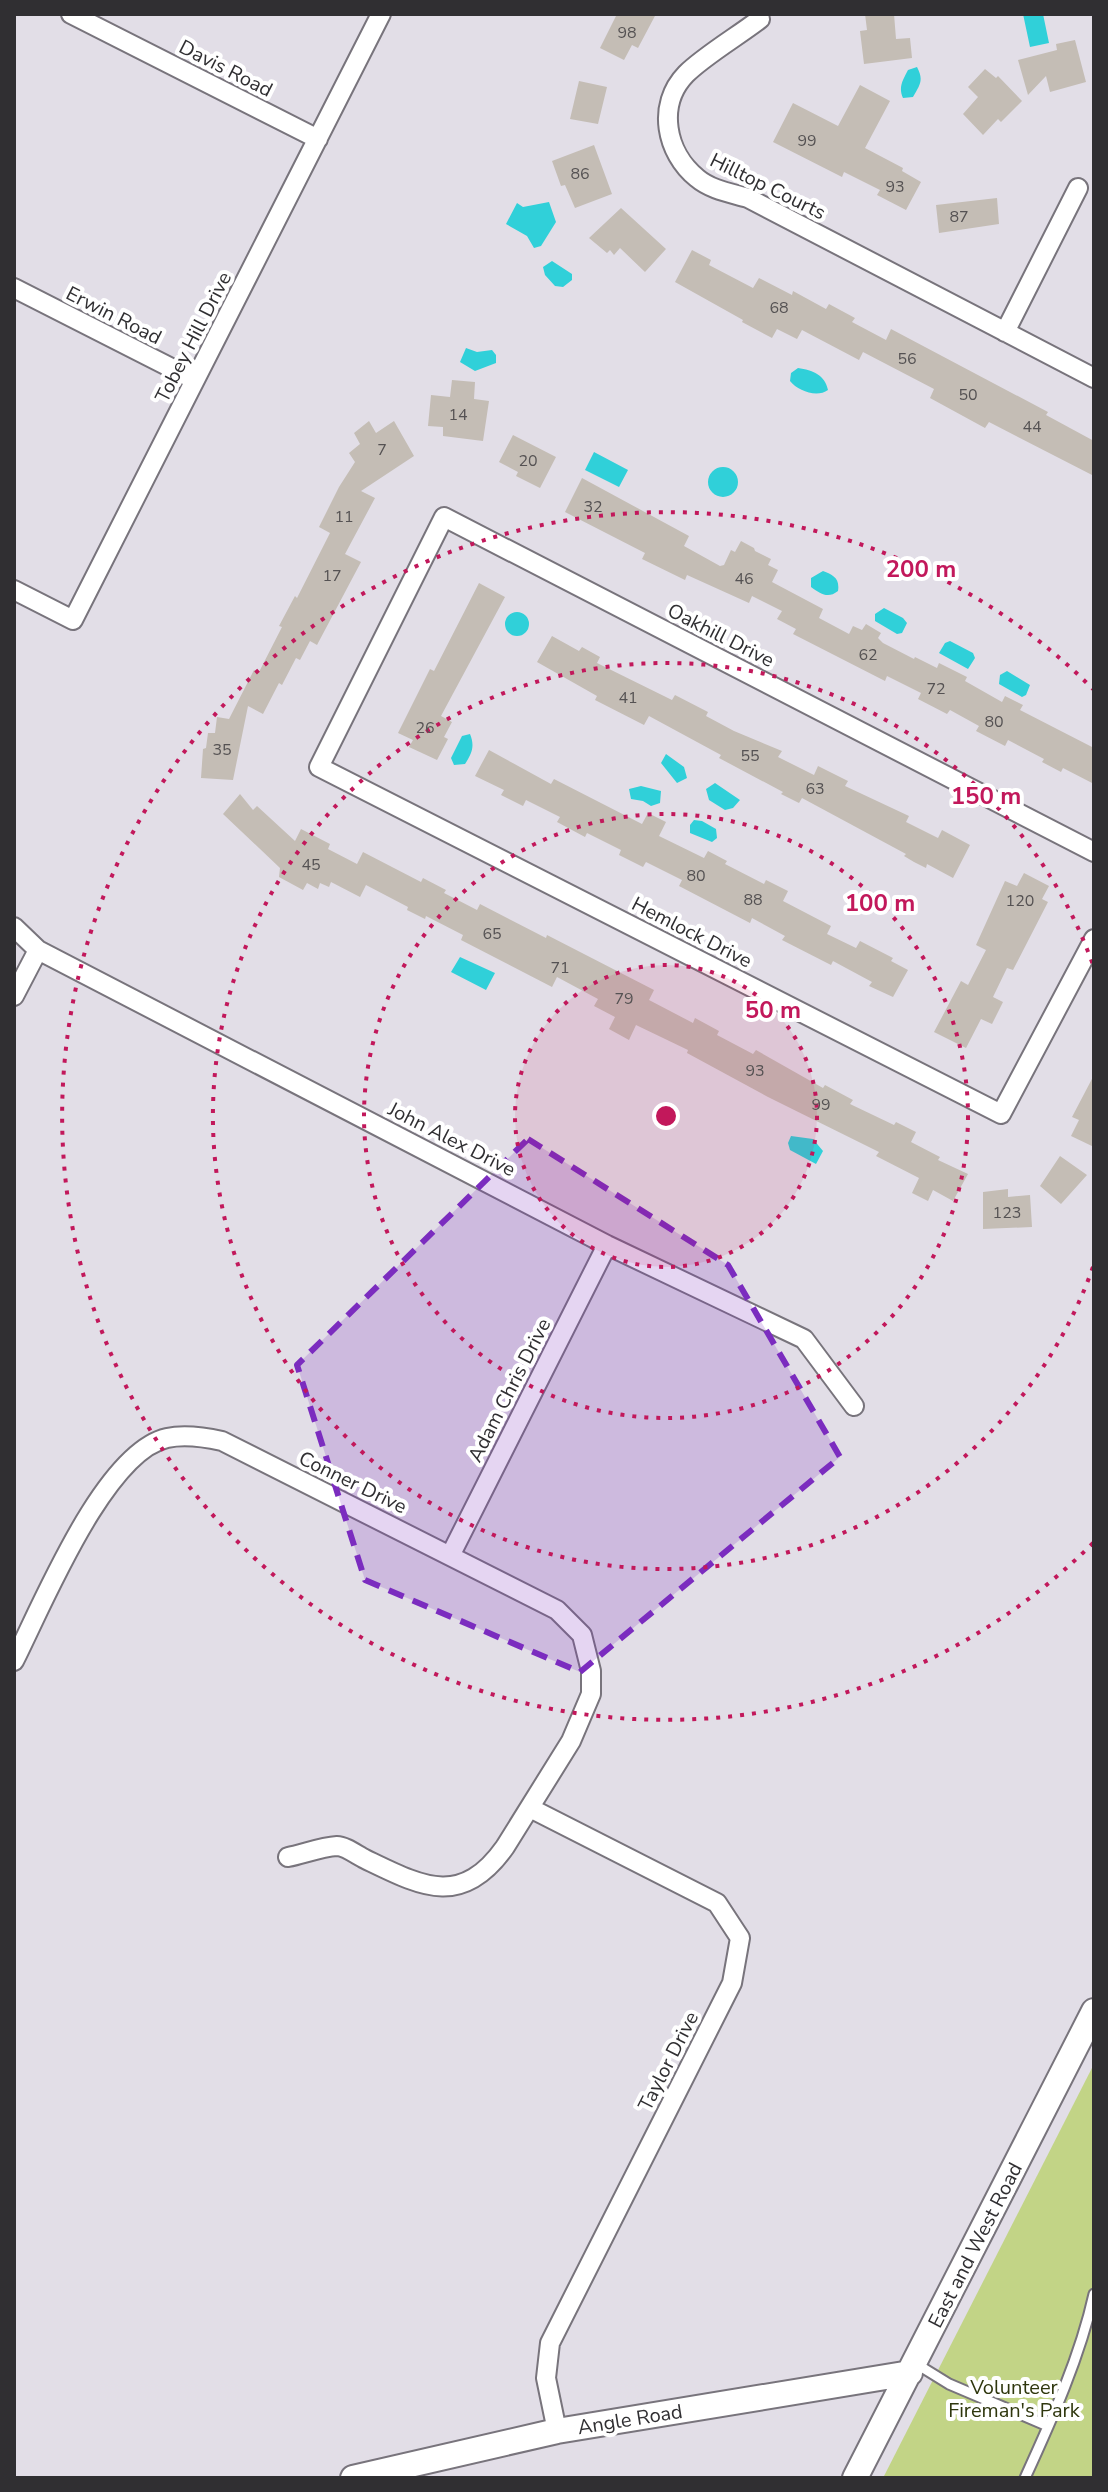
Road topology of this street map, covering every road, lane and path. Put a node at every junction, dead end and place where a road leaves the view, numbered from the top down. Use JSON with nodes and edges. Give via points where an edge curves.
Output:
{"nodes":[{"id":1,"x":71,"y":14,"type":"edge"},
{"id":2,"x":381,"y":14,"type":"edge"},
{"id":3,"x":760,"y":19,"type":"dead end"},
{"id":4,"x":318,"y":139,"type":"junction"},
{"id":5,"x":1078,"y":188,"type":"dead end"},
{"id":6,"x":14,"y":288,"type":"edge"},
{"id":7,"x":1005,"y":332,"type":"junction"},
{"id":8,"x":1094,"y":378,"type":"edge"},
{"id":9,"x":195,"y":380,"type":"junction"},
{"id":10,"x":14,"y":590,"type":"edge"},
{"id":11,"x":384,"y":633,"type":"joint"},
{"id":12,"x":1094,"y":852,"type":"edge"},
{"id":13,"x":14,"y":927,"type":"edge"},
{"id":14,"x":1094,"y":939,"type":"edge"},
{"id":15,"x":38,"y":950,"type":"junction"},
{"id":16,"x":14,"y":996,"type":"edge"},
{"id":17,"x":607,"y":1245,"type":"junction"},
{"id":18,"x":854,"y":1406,"type":"dead end"},
{"id":19,"x":451,"y":1554,"type":"junction"},
{"id":20,"x":14,"y":1659,"type":"edge"},
{"id":21,"x":530,"y":1808,"type":"junction"},
{"id":22,"x":288,"y":1857,"type":"dead end"},
{"id":23,"x":1094,"y":2011,"type":"edge"},
{"id":24,"x":1094,"y":2294,"type":"edge"},
{"id":25,"x":912,"y":2368,"type":"junction"},
{"id":26,"x":1048,"y":2426,"type":"junction"},
{"id":27,"x":557,"y":2431,"type":"junction"},
{"id":28,"x":353,"y":2478,"type":"edge"},
{"id":29,"x":855,"y":2478,"type":"edge"},
{"id":30,"x":1025,"y":2478,"type":"edge"}],
"edges":[{"from":1,"to":4,"type":"street","name":"Davis Road"},
{"from":2,"to":4,"type":"street","name":"Tobey Hill Drive"},
{"from":3,"to":7,"type":"street","name":"Hilltop Courts","via":[[686,74],[673,93],[670,139],[687,168],[714,188],[748,198]]},
{"from":4,"to":9,"type":"street","name":"Tobey Hill Drive"},
{"from":5,"to":7,"type":"street"},
{"from":6,"to":9,"type":"street","name":"Erwin Road"},
{"from":7,"to":8,"type":"street","name":"Hilltop Courts"},
{"from":9,"to":10,"type":"street","name":"Tobey Hill Drive","via":[[73,620]]},
{"from":11,"to":12,"type":"street","name":"Oakhill Drive","via":[[444,517]]},
{"from":11,"to":14,"type":"street","name":"Hemlock Drive","via":[[319,767],[1001,1114]]},
{"from":13,"to":15,"type":"street","name":"John Alex Drive"},
{"from":15,"to":16,"type":"street"},
{"from":15,"to":17,"type":"street","name":"John Alex Drive"},
{"from":17,"to":18,"type":"street","name":"John Alex Drive","via":[[804,1339]]},
{"from":17,"to":19,"type":"street","name":"Adam Chris Drive"},
{"from":19,"to":20,"type":"street","name":"Conner Drive","via":[[222,1441],[165,1438],[135,1455],[87,1517]]},
{"from":19,"to":21,"type":"street","name":"Conner Drive","via":[[557,1610],[582,1635],[591,1694],[571,1741]]},
{"from":21,"to":22,"type":"street","name":"Conner Drive","via":[[493,1864],[463,1883],[423,1885],[339,1846]]},
{"from":21,"to":27,"type":"street","name":"Taylor Drive","via":[[717,1903],[740,1938],[732,1983],[550,2343],[546,2378]]},
{"from":23,"to":25,"type":"street","name":"East and West Road"},
{"from":24,"to":26,"type":"lane"},
{"from":25,"to":26,"type":"lane"},
{"from":25,"to":27,"type":"street","name":"Angle Road"},
{"from":25,"to":29,"type":"street","name":"East and West Road"},
{"from":26,"to":30,"type":"lane"},
{"from":27,"to":28,"type":"street","name":"Angle Road"}]}
